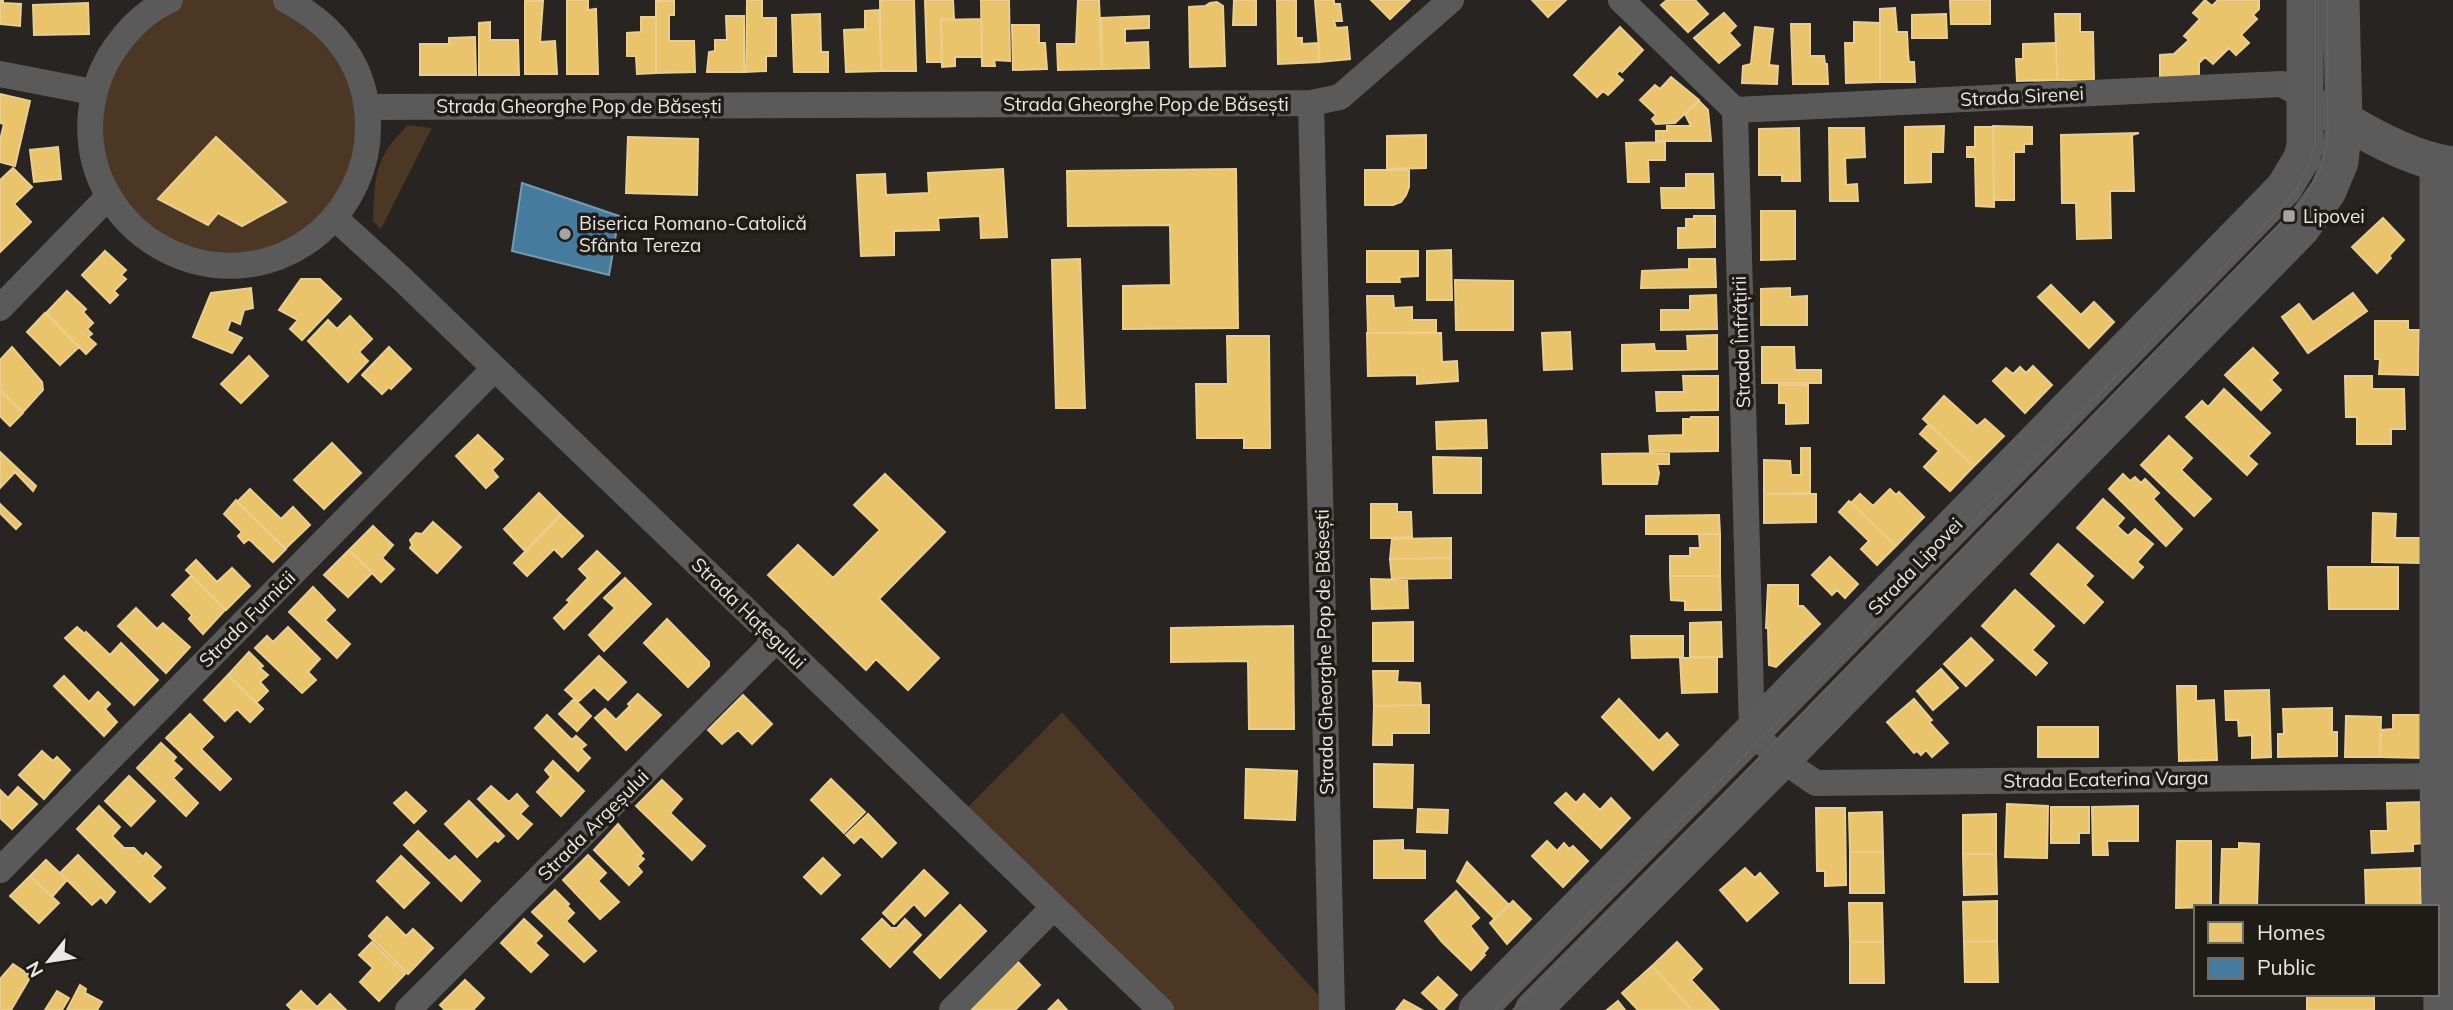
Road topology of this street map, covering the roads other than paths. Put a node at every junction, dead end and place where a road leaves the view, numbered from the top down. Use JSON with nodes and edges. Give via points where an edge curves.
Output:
{"nodes":[{"id":1,"x":286,"y":0,"type":"edge"},
{"id":2,"x":1451,"y":0,"type":"edge"},
{"id":3,"x":1621,"y":0,"type":"edge"},
{"id":4,"x":2305,"y":0,"type":"edge"},
{"id":5,"x":2342,"y":0,"type":"edge"},
{"id":6,"x":164,"y":1,"type":"edge"},
{"id":7,"x":0,"y":74,"type":"edge"},
{"id":8,"x":93,"y":92,"type":"junction"},
{"id":9,"x":2306,"y":98,"type":"junction"},
{"id":10,"x":1311,"y":103,"type":"junction"},
{"id":11,"x":368,"y":107,"type":"junction"},
{"id":12,"x":1735,"y":110,"type":"junction"},
{"id":13,"x":2344,"y":121,"type":"junction"},
{"id":14,"x":2446,"y":164,"type":"edge"},
{"id":15,"x":108,"y":197,"type":"junction"},
{"id":16,"x":335,"y":218,"type":"junction"},
{"id":17,"x":0,"y":309,"type":"edge"},
{"id":18,"x":494,"y":369,"type":"junction"},
{"id":19,"x":777,"y":639,"type":"junction"},
{"id":20,"x":1752,"y":732,"type":"junction"},
{"id":21,"x":1781,"y":761,"type":"junction"},
{"id":22,"x":2445,"y":776,"type":"edge"},
{"id":23,"x":0,"y":870,"type":"edge"},
{"id":24,"x":1054,"y":907,"type":"junction"},
{"id":25,"x":408,"y":1010,"type":"edge"},
{"id":26,"x":952,"y":1010,"type":"edge"},
{"id":27,"x":1161,"y":1010,"type":"edge"},
{"id":28,"x":1332,"y":1010,"type":"edge"},
{"id":29,"x":1478,"y":1010,"type":"edge"},
{"id":30,"x":1533,"y":1010,"type":"edge"},
{"id":31,"x":2442,"y":1010,"type":"edge"}],
"edges":[{"from":1,"to":11,"type":"street","via":[[310,13],[337,38],[357,70]]},
{"from":2,"to":10,"type":"street","via":[[1339,97]]},
{"from":3,"to":12,"type":"street"},
{"from":4,"to":9,"type":"street","name":"Strada Lipovei"},
{"from":5,"to":13,"type":"street","name":"Strada Lipovei"},
{"from":6,"to":8,"type":"street","via":[[129,29],[105,61]]},
{"from":7,"to":8,"type":"street"},
{"from":8,"to":15,"type":"street","via":[[89,132],[95,168]]},
{"from":9,"to":12,"type":"street","name":"Strada Sirenei","via":[[2282,84]]},
{"from":9,"to":13,"type":"street"},
{"from":9,"to":20,"type":"street","name":"Strada Lipovei","via":[[2302,158],[2284,188]]},
{"from":10,"to":11,"type":"street","name":"Strada Gheorghe Pop de Băsești"},
{"from":10,"to":28,"type":"street","name":"Strada Gheorghe Pop de Băsești"},
{"from":11,"to":16,"type":"street","via":[[368,139],[358,181]]},
{"from":12,"to":20,"type":"street","name":"Strada Înfrățirii"},
{"from":13,"to":14,"type":"street","via":[[2383,142]]},
{"from":13,"to":21,"type":"street","name":"Strada Lipovei","via":[[2336,175],[2301,229]]},
{"from":14,"to":22,"type":"street"},
{"from":15,"to":16,"type":"street","via":[[134,229],[167,252],[212,266],[259,264],[303,246]]},
{"from":15,"to":17,"type":"street"},
{"from":16,"to":18,"type":"street","name":"Strada Hațegului"},
{"from":18,"to":19,"type":"street","name":"Strada Hațegului"},
{"from":18,"to":23,"type":"street","name":"Strada Furnicii"},
{"from":19,"to":24,"type":"street","name":"Strada Hațegului"},
{"from":19,"to":25,"type":"street","name":"Strada Argeșului"},
{"from":20,"to":21,"type":"street","name":"Strada Ecaterina Varga"},
{"from":20,"to":29,"type":"street","name":"Strada Lipovei"},
{"from":21,"to":22,"type":"street","name":"Strada Ecaterina Varga","via":[[1816,783]]},
{"from":21,"to":30,"type":"street","name":"Strada Lipovei"},
{"from":22,"to":31,"type":"street"},
{"from":24,"to":26,"type":"street"},
{"from":24,"to":27,"type":"street","name":"Strada Hațegului"}]}
